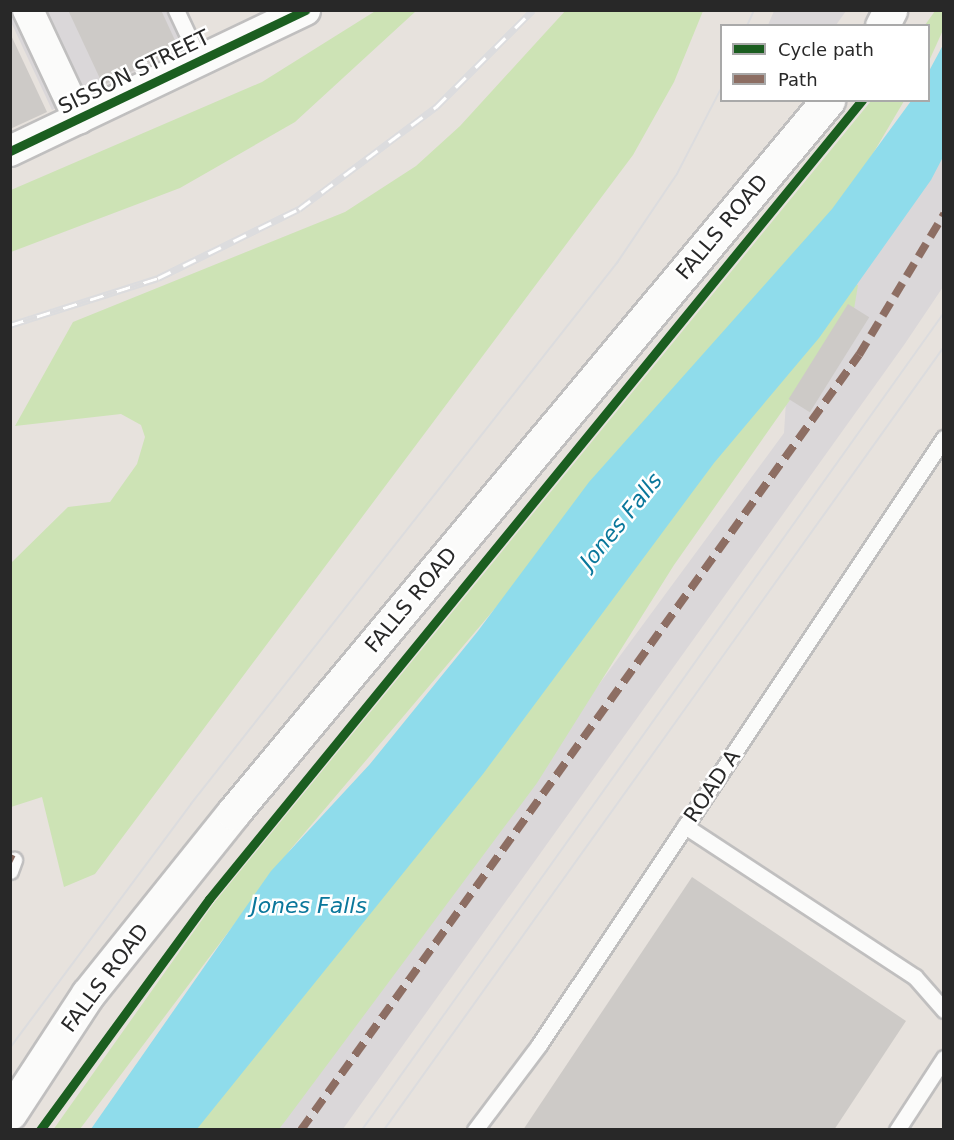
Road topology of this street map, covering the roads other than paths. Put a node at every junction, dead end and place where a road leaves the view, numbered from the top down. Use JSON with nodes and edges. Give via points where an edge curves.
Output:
{"nodes":[{"id":1,"x":28,"y":10,"type":"edge"},
{"id":2,"x":176,"y":10,"type":"edge"},
{"id":3,"x":305,"y":10,"type":"edge"},
{"id":4,"x":890,"y":10,"type":"edge"},
{"id":5,"x":883,"y":24,"type":"edge"},
{"id":6,"x":200,"y":61,"type":"junction"},
{"id":7,"x":826,"y":102,"type":"edge"},
{"id":8,"x":79,"y":119,"type":"junction"},
{"id":9,"x":10,"y":151,"type":"edge"},
{"id":10,"x":944,"y":438,"type":"edge"},
{"id":11,"x":686,"y":826,"type":"junction"},
{"id":12,"x":944,"y":1010,"type":"edge"},
{"id":13,"x":944,"y":1058,"type":"edge"},
{"id":14,"x":10,"y":1113,"type":"edge"},
{"id":15,"x":475,"y":1130,"type":"edge"},
{"id":16,"x":897,"y":1130,"type":"edge"}],
"edges":[{"from":1,"to":8,"type":"street"},
{"from":2,"to":6,"type":"lane"},
{"from":3,"to":6,"type":"street","name":"SISSON STREET"},
{"from":4,"to":5,"type":"main road"},
{"from":6,"to":8,"type":"street","name":"SISSON STREET"},
{"from":7,"to":14,"type":"main road","name":"FALLS ROAD","via":[[233,813],[88,994]]},
{"from":8,"to":9,"type":"street","name":"SISSON STREET"},
{"from":10,"to":11,"type":"lane","name":"ROAD A"},
{"from":11,"to":12,"type":"lane","via":[[915,976]]},
{"from":11,"to":15,"type":"lane","name":"ROAD A","via":[[539,1046]]},
{"from":13,"to":16,"type":"lane"}]}
